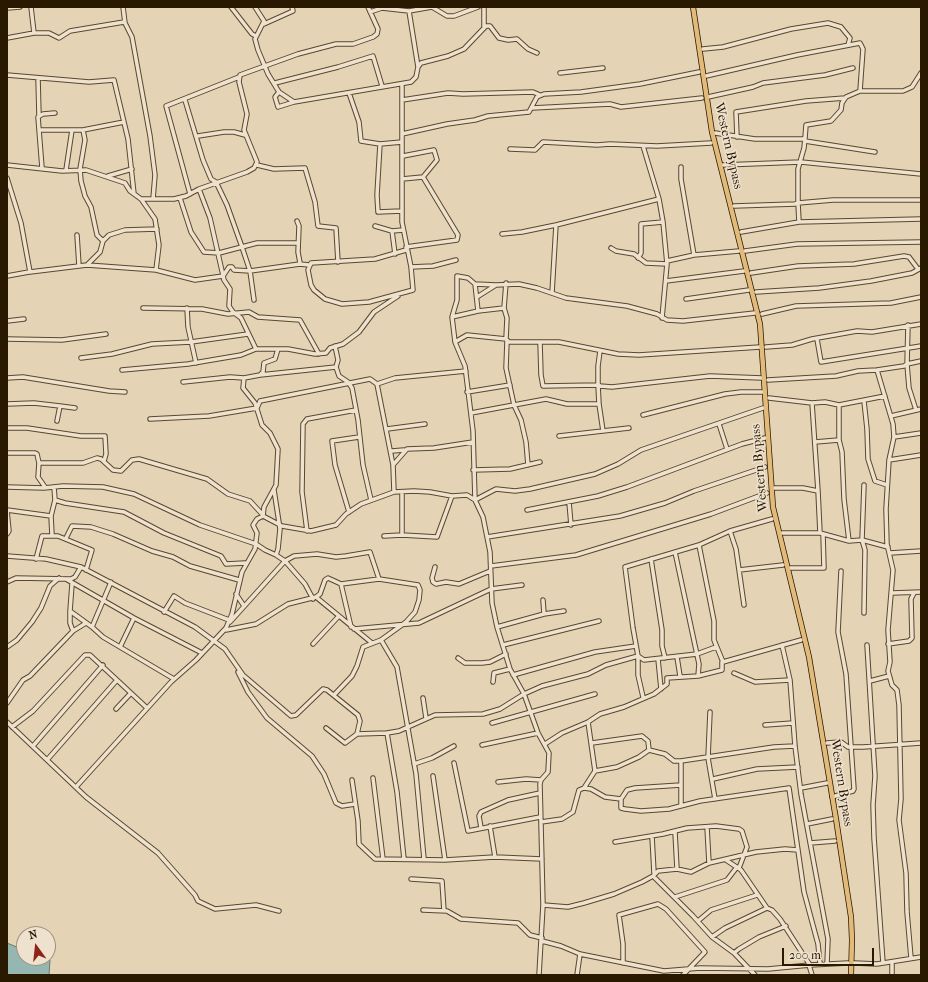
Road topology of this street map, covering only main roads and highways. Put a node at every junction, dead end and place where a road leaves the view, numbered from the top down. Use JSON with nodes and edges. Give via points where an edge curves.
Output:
{"nodes":[{"id":1,"x":694,"y":7,"type":"edge"},
{"id":2,"x":851,"y":975,"type":"edge"}],
"edges":[{"from":1,"to":2,"type":"main road","name":"Western Bypass","via":[[712,132],[760,324],[772,507],[809,657],[851,917]]}]}
